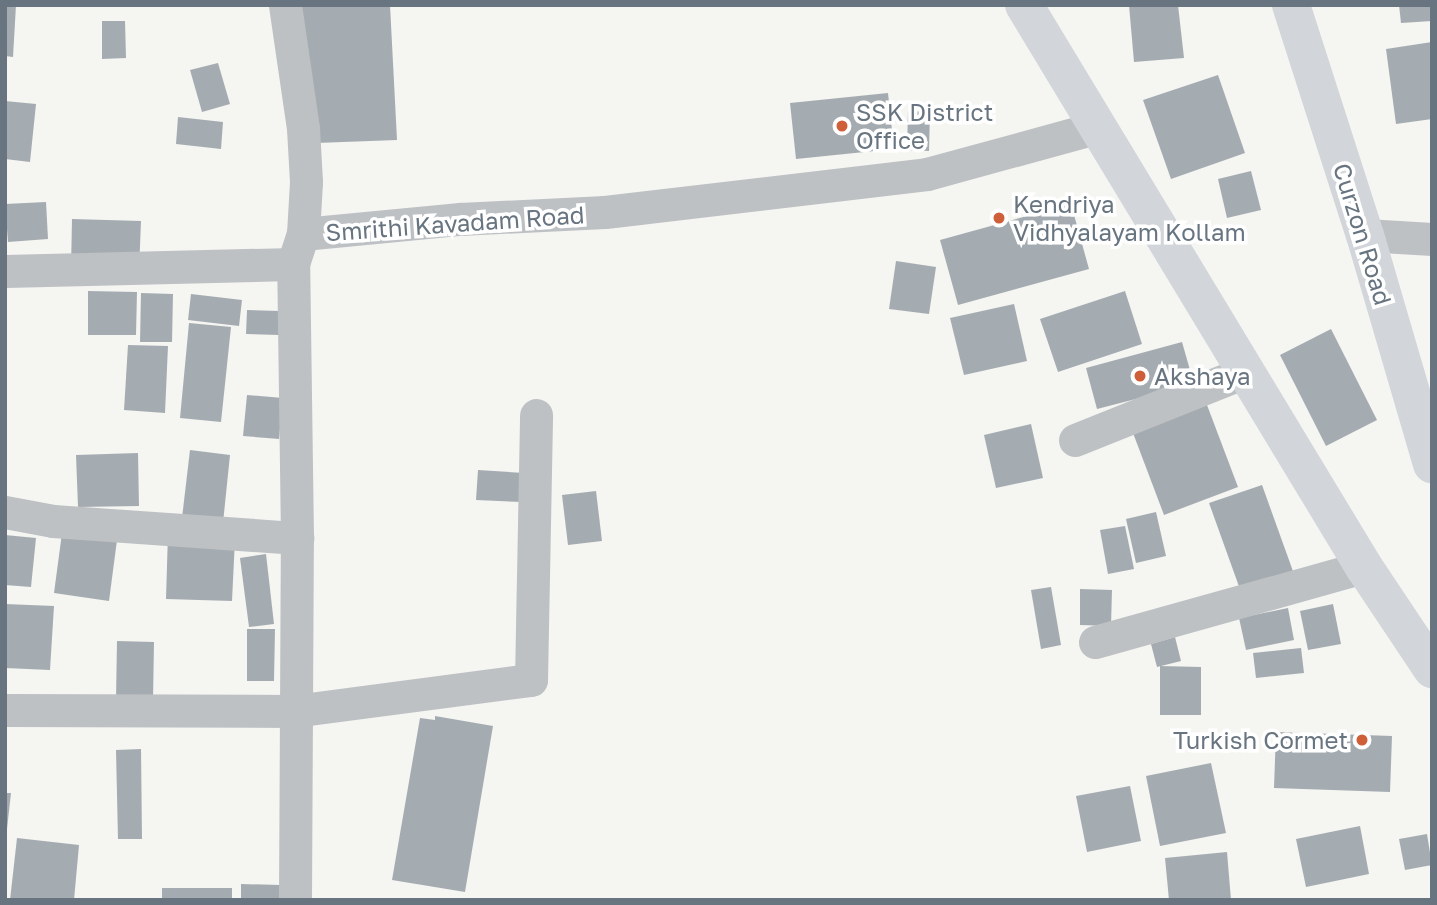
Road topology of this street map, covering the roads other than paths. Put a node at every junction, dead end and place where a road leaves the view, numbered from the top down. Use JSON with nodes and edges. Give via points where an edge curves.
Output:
{"nodes":[{"id":1,"x":285,"y":5,"type":"edge"},
{"id":2,"x":1024,"y":5,"type":"edge"},
{"id":3,"x":1291,"y":5,"type":"edge"},
{"id":4,"x":1099,"y":127,"type":"junction"},
{"id":5,"x":1365,"y":235,"type":"junction"},
{"id":6,"x":1432,"y":239,"type":"edge"},
{"id":7,"x":298,"y":249,"type":"junction"},
{"id":8,"x":5,"y":271,"type":"edge"},
{"id":9,"x":1245,"y":372,"type":"junction"},
{"id":10,"x":536,"y":415,"type":"dead end"},
{"id":11,"x":1075,"y":440,"type":"dead end"},
{"id":12,"x":1432,"y":464,"type":"edge"},
{"id":13,"x":5,"y":512,"type":"edge"},
{"id":14,"x":297,"y":538,"type":"junction"},
{"id":15,"x":1364,"y":567,"type":"junction"},
{"id":16,"x":1096,"y":642,"type":"dead end"},
{"id":17,"x":1432,"y":669,"type":"edge"},
{"id":18,"x":5,"y":710,"type":"edge"},
{"id":19,"x":294,"y":711,"type":"junction"},
{"id":20,"x":295,"y":900,"type":"edge"}],
"edges":[{"from":1,"to":7,"type":"street","via":[[306,182]]},
{"from":2,"to":4,"type":"main road"},
{"from":3,"to":5,"type":"main road","name":"Curzon Road"},
{"from":4,"to":7,"type":"street","name":"Smrithi Kavadam Road","via":[[928,174],[605,212],[460,219]]},
{"from":4,"to":9,"type":"main road"},
{"from":5,"to":6,"type":"street"},
{"from":5,"to":12,"type":"main road","name":"Curzon Road"},
{"from":7,"to":8,"type":"street","name":"Smrithi Kavadam Road"},
{"from":7,"to":14,"type":"street"},
{"from":9,"to":11,"type":"street"},
{"from":9,"to":15,"type":"main road"},
{"from":10,"to":19,"type":"street","via":[[531,680]]},
{"from":13,"to":14,"type":"street","via":[[53,521]]},
{"from":14,"to":19,"type":"street"},
{"from":15,"to":16,"type":"street"},
{"from":15,"to":17,"type":"main road"},
{"from":18,"to":19,"type":"street"},
{"from":19,"to":20,"type":"street"}]}
